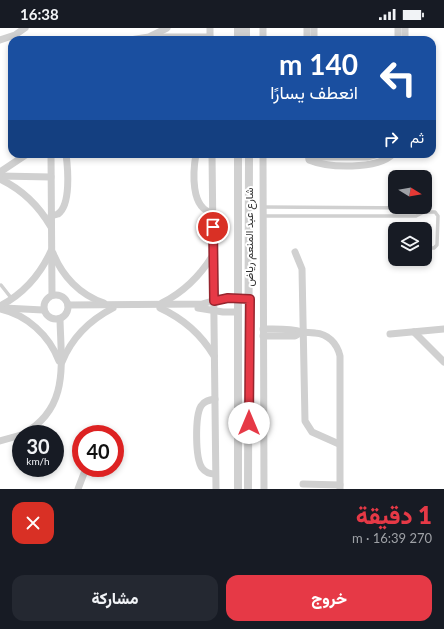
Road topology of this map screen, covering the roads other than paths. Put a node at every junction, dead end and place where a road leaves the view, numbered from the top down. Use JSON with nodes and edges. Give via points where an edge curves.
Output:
{"nodes":[{"id":1,"x":24,"y":28,"type":"edge"},
{"id":2,"x":167,"y":28,"type":"edge"},
{"id":3,"x":12,"y":36,"type":"edge"},
{"id":4,"x":156,"y":36,"type":"edge"},
{"id":5,"x":21,"y":158,"type":"edge"},
{"id":6,"x":51,"y":158,"type":"edge"},
{"id":7,"x":66,"y":158,"type":"edge"},
{"id":8,"x":196,"y":158,"type":"edge"},
{"id":9,"x":212,"y":158,"type":"edge"},
{"id":10,"x":238,"y":158,"type":"edge"},
{"id":11,"x":249,"y":158,"type":"edge"},
{"id":12,"x":263,"y":158,"type":"edge"},
{"id":13,"x":309,"y":158,"type":"edge"},
{"id":14,"x":318,"y":158,"type":"edge"},
{"id":15,"x":348,"y":158,"type":"edge"},
{"id":16,"x":356,"y":158,"type":"edge"},
{"id":17,"x":387,"y":158,"type":"edge"},
{"id":18,"x":314,"y":161,"type":"junction"},
{"id":19,"x":348,"y":165,"type":"junction"},
{"id":20,"x":356,"y":165,"type":"junction"},
{"id":21,"x":0,"y":172,"type":"edge"},
{"id":22,"x":51,"y":175,"type":"junction"},
{"id":23,"x":0,"y":176,"type":"edge"},
{"id":24,"x":0,"y":179,"type":"edge"},
{"id":25,"x":263,"y":207,"type":"junction"},
{"id":26,"x":388,"y":207,"type":"edge"},
{"id":27,"x":432,"y":212,"type":"edge"},
{"id":28,"x":213,"y":213,"type":"junction"},
{"id":29,"x":420,"y":214,"type":"edge"},
{"id":30,"x":51,"y":216,"type":"junction"},
{"id":31,"x":263,"y":216,"type":"junction"},
{"id":32,"x":52,"y":227,"type":"junction"},
{"id":33,"x":432,"y":248,"type":"edge"},
{"id":34,"x":52,"y":249,"type":"junction"},
{"id":35,"x":295,"y":252,"type":"dead end"},
{"id":36,"x":213,"y":255,"type":"junction"},
{"id":37,"x":1,"y":285,"type":"dead end"},
{"id":38,"x":52,"y":295,"type":"junction"},
{"id":39,"x":12,"y":299,"type":"junction"},
{"id":40,"x":238,"y":299,"type":"junction"},
{"id":41,"x":250,"y":299,"type":"junction"},
{"id":42,"x":214,"y":301,"type":"junction"},
{"id":43,"x":111,"y":306,"type":"junction"},
{"id":44,"x":160,"y":306,"type":"junction"},
{"id":45,"x":43,"y":307,"type":"junction"},
{"id":46,"x":68,"y":307,"type":"junction"},
{"id":47,"x":0,"y":308,"type":"edge"},
{"id":48,"x":214,"y":310,"type":"junction"},
{"id":49,"x":238,"y":312,"type":"junction"},
{"id":50,"x":249,"y":312,"type":"junction"},
{"id":51,"x":60,"y":319,"type":"junction"},
{"id":52,"x":444,"y":329,"type":"edge"},
{"id":53,"x":302,"y":332,"type":"junction"},
{"id":54,"x":414,"y":332,"type":"junction"},
{"id":55,"x":263,"y":333,"type":"junction"},
{"id":56,"x":390,"y":334,"type":"dead end"},
{"id":57,"x":214,"y":357,"type":"junction"},
{"id":58,"x":444,"y":362,"type":"edge"},
{"id":59,"x":61,"y":366,"type":"junction"},
{"id":60,"x":215,"y":399,"type":"junction"},
{"id":61,"x":36,"y":425,"type":"edge"},
{"id":62,"x":12,"y":437,"type":"edge"},
{"id":63,"x":0,"y":440,"type":"edge"},
{"id":64,"x":339,"y":444,"type":"junction"},
{"id":65,"x":215,"y":474,"type":"junction"},
{"id":66,"x":83,"y":477,"type":"edge"},
{"id":67,"x":303,"y":484,"type":"dead end"},
{"id":68,"x":340,"y":487,"type":"edge"},
{"id":69,"x":78,"y":489,"type":"edge"},
{"id":70,"x":216,"y":489,"type":"edge"},
{"id":71,"x":238,"y":489,"type":"edge"},
{"id":72,"x":248,"y":489,"type":"edge"},
{"id":73,"x":264,"y":489,"type":"edge"}],
"edges":[{"from":1,"to":3,"type":"street"},
{"from":2,"to":4,"type":"street"},
{"from":5,"to":21,"type":"street"},
{"from":6,"to":22,"type":"street"},
{"from":7,"to":30,"type":"street","via":[[68,176],[64,207],[58,214]]},
{"from":8,"to":28,"type":"street","via":[[195,182],[199,204],[206,211]]},
{"from":9,"to":28,"type":"street"},
{"from":10,"to":40,"type":"street","name":"شارع عبد المنعم رياض"},
{"from":11,"to":41,"type":"street","name":"شارع عبد المنعم رياض"},
{"from":12,"to":25,"type":"street"},
{"from":13,"to":18,"type":"street"},
{"from":14,"to":18,"type":"street"},
{"from":15,"to":19,"type":"street"},
{"from":16,"to":20,"type":"street"},
{"from":17,"to":20,"type":"street","via":[[379,163]]},
{"from":18,"to":19,"type":"street","via":[[319,164]]},
{"from":19,"to":20,"type":"street"},
{"from":22,"to":23,"type":"street"},
{"from":22,"to":30,"type":"street"},
{"from":24,"to":32,"type":"street","via":[[26,196]]},
{"from":25,"to":26,"type":"lane"},
{"from":25,"to":31,"type":"street"},
{"from":27,"to":33,"type":"lane","via":[[435,212],[438,218],[437,245]]},
{"from":28,"to":36,"type":"street"},
{"from":29,"to":31,"type":"lane"},
{"from":30,"to":32,"type":"street"},
{"from":31,"to":55,"type":"street"},
{"from":32,"to":34,"type":"street"},
{"from":34,"to":38,"type":"street"},
{"from":34,"to":39,"type":"street","via":[[38,273]]},
{"from":34,"to":43,"type":"street","via":[[72,284]]},
{"from":35,"to":53,"type":"street","via":[[302,269]]},
{"from":36,"to":42,"type":"street"},
{"from":36,"to":44,"type":"street","via":[[195,280]]},
{"from":37,"to":39,"type":"lane"},
{"from":38,"to":45,"type":"street","via":[[46,299]]},
{"from":38,"to":46,"type":"street","via":[[62,296]]},
{"from":39,"to":47,"type":"street"},
{"from":40,"to":41,"type":"street"},
{"from":40,"to":42,"type":"street"},
{"from":40,"to":49,"type":"street","name":"شارع عبد المنعم رياض"},
{"from":41,"to":50,"type":"street","name":"شارع عبد المنعم رياض"},
{"from":42,"to":44,"type":"street"},
{"from":42,"to":48,"type":"street"},
{"from":43,"to":44,"type":"street"},
{"from":43,"to":46,"type":"street"},
{"from":43,"to":59,"type":"street","via":[[81,331],[69,347]]},
{"from":44,"to":48,"type":"street"},
{"from":44,"to":57,"type":"street","via":[[188,324],[203,339]]},
{"from":45,"to":47,"type":"street"},
{"from":45,"to":51,"type":"street","via":[[50,318]]},
{"from":46,"to":51,"type":"street","via":[[65,316]]},
{"from":47,"to":59,"type":"street","via":[[23,318],[40,331],[52,347]]},
{"from":48,"to":49,"type":"street"},
{"from":48,"to":57,"type":"street"},
{"from":49,"to":50,"type":"street"},
{"from":49,"to":71,"type":"street","name":"شارع عبد المنعم رياض"},
{"from":50,"to":72,"type":"street","name":"شارع عبد المنعم رياض"},
{"from":51,"to":59,"type":"street"},
{"from":52,"to":54,"type":"street"},
{"from":53,"to":55,"type":"street","via":[[295,329]]},
{"from":53,"to":64,"type":"street","via":[[305,421],[312,432]]},
{"from":53,"to":64,"type":"street","via":[[326,336],[334,342],[339,351]]},
{"from":54,"to":56,"type":"street"},
{"from":54,"to":58,"type":"street"},
{"from":55,"to":73,"type":"street"},
{"from":57,"to":60,"type":"street"},
{"from":59,"to":61,"type":"street","via":[[60,386],[53,406]]},
{"from":60,"to":65,"type":"street"},
{"from":60,"to":65,"type":"street","via":[[201,406],[197,432],[201,466],[205,471]]},
{"from":62,"to":63,"type":"street"},
{"from":64,"to":68,"type":"street"},
{"from":65,"to":70,"type":"street"},
{"from":66,"to":69,"type":"street"},
{"from":67,"to":68,"type":"street"}]}
